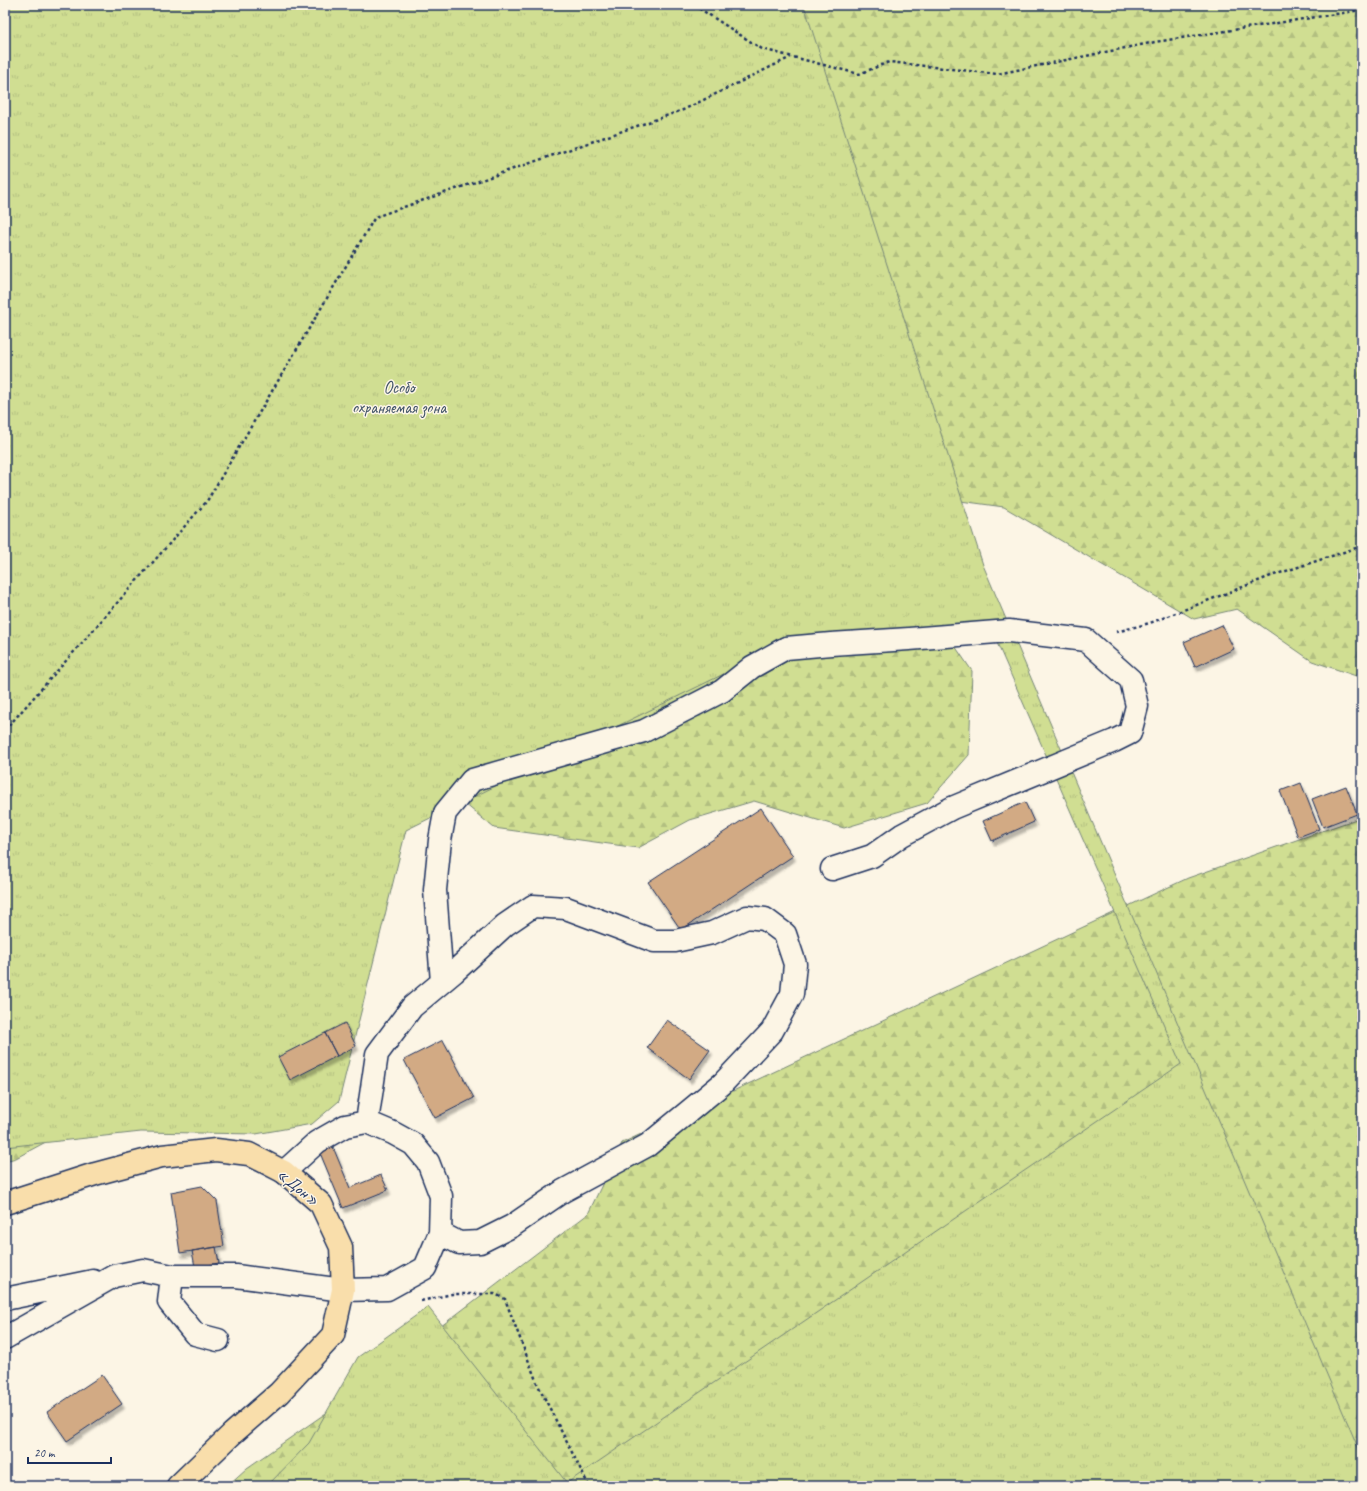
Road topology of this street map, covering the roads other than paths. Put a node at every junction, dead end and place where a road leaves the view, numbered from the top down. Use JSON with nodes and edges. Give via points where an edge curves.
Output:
{"nodes":[{"id":1,"x":832,"y":869,"type":"dead end"},
{"id":2,"x":442,"y":982,"type":"junction"},
{"id":3,"x":367,"y":1122,"type":"junction"},
{"id":4,"x":284,"y":1172,"type":"junction"},
{"id":5,"x":5,"y":1203,"type":"edge"},
{"id":6,"x":440,"y":1233,"type":"junction"},
{"id":7,"x":114,"y":1276,"type":"junction"},
{"id":8,"x":172,"y":1276,"type":"junction"},
{"id":9,"x":343,"y":1290,"type":"junction"},
{"id":10,"x":5,"y":1299,"type":"edge"},
{"id":11,"x":5,"y":1338,"type":"edge"},
{"id":12,"x":218,"y":1340,"type":"dead end"},
{"id":13,"x":178,"y":1486,"type":"edge"}],
"edges":[{"from":1,"to":2,"type":"street","via":[[872,856],[902,835],[952,808],[1130,733],[1137,706],[1131,680],[1086,640],[1009,631],[786,648],[752,667],[722,691],[644,732],[472,780],[445,813],[440,840],[435,890]]},
{"from":2,"to":3,"type":"street","via":[[412,1007],[377,1054]]},
{"from":2,"to":6,"type":"street","via":[[505,925],[533,906],[566,908],[654,941],[675,941],[712,933],[747,917],[765,919],[785,934],[795,964],[792,994],[772,1031],[722,1084],[648,1145],[562,1191],[512,1226],[480,1242],[459,1243]]},
{"from":3,"to":4,"type":"street","via":[[345,1126],[317,1142]]},
{"from":3,"to":6,"type":"street","via":[[393,1132],[413,1144],[428,1162],[441,1196]]},
{"from":4,"to":5,"type":"highway","name":"«Дон»","via":[[249,1154],[216,1150],[162,1156]]},
{"from":4,"to":9,"type":"highway","name":"«Дон»","via":[[321,1204],[341,1248]]},
{"from":6,"to":9,"type":"street","via":[[425,1268],[387,1289]]},
{"from":7,"to":8,"type":"street","via":[[143,1270]]},
{"from":7,"to":10,"type":"street"},
{"from":7,"to":11,"type":"street"},
{"from":8,"to":9,"type":"street","via":[[236,1276]]},
{"from":8,"to":12,"type":"street","via":[[169,1302],[195,1334]]},
{"from":9,"to":13,"type":"highway","name":"«Дон»","via":[[333,1336],[280,1394],[232,1434]]}]}
